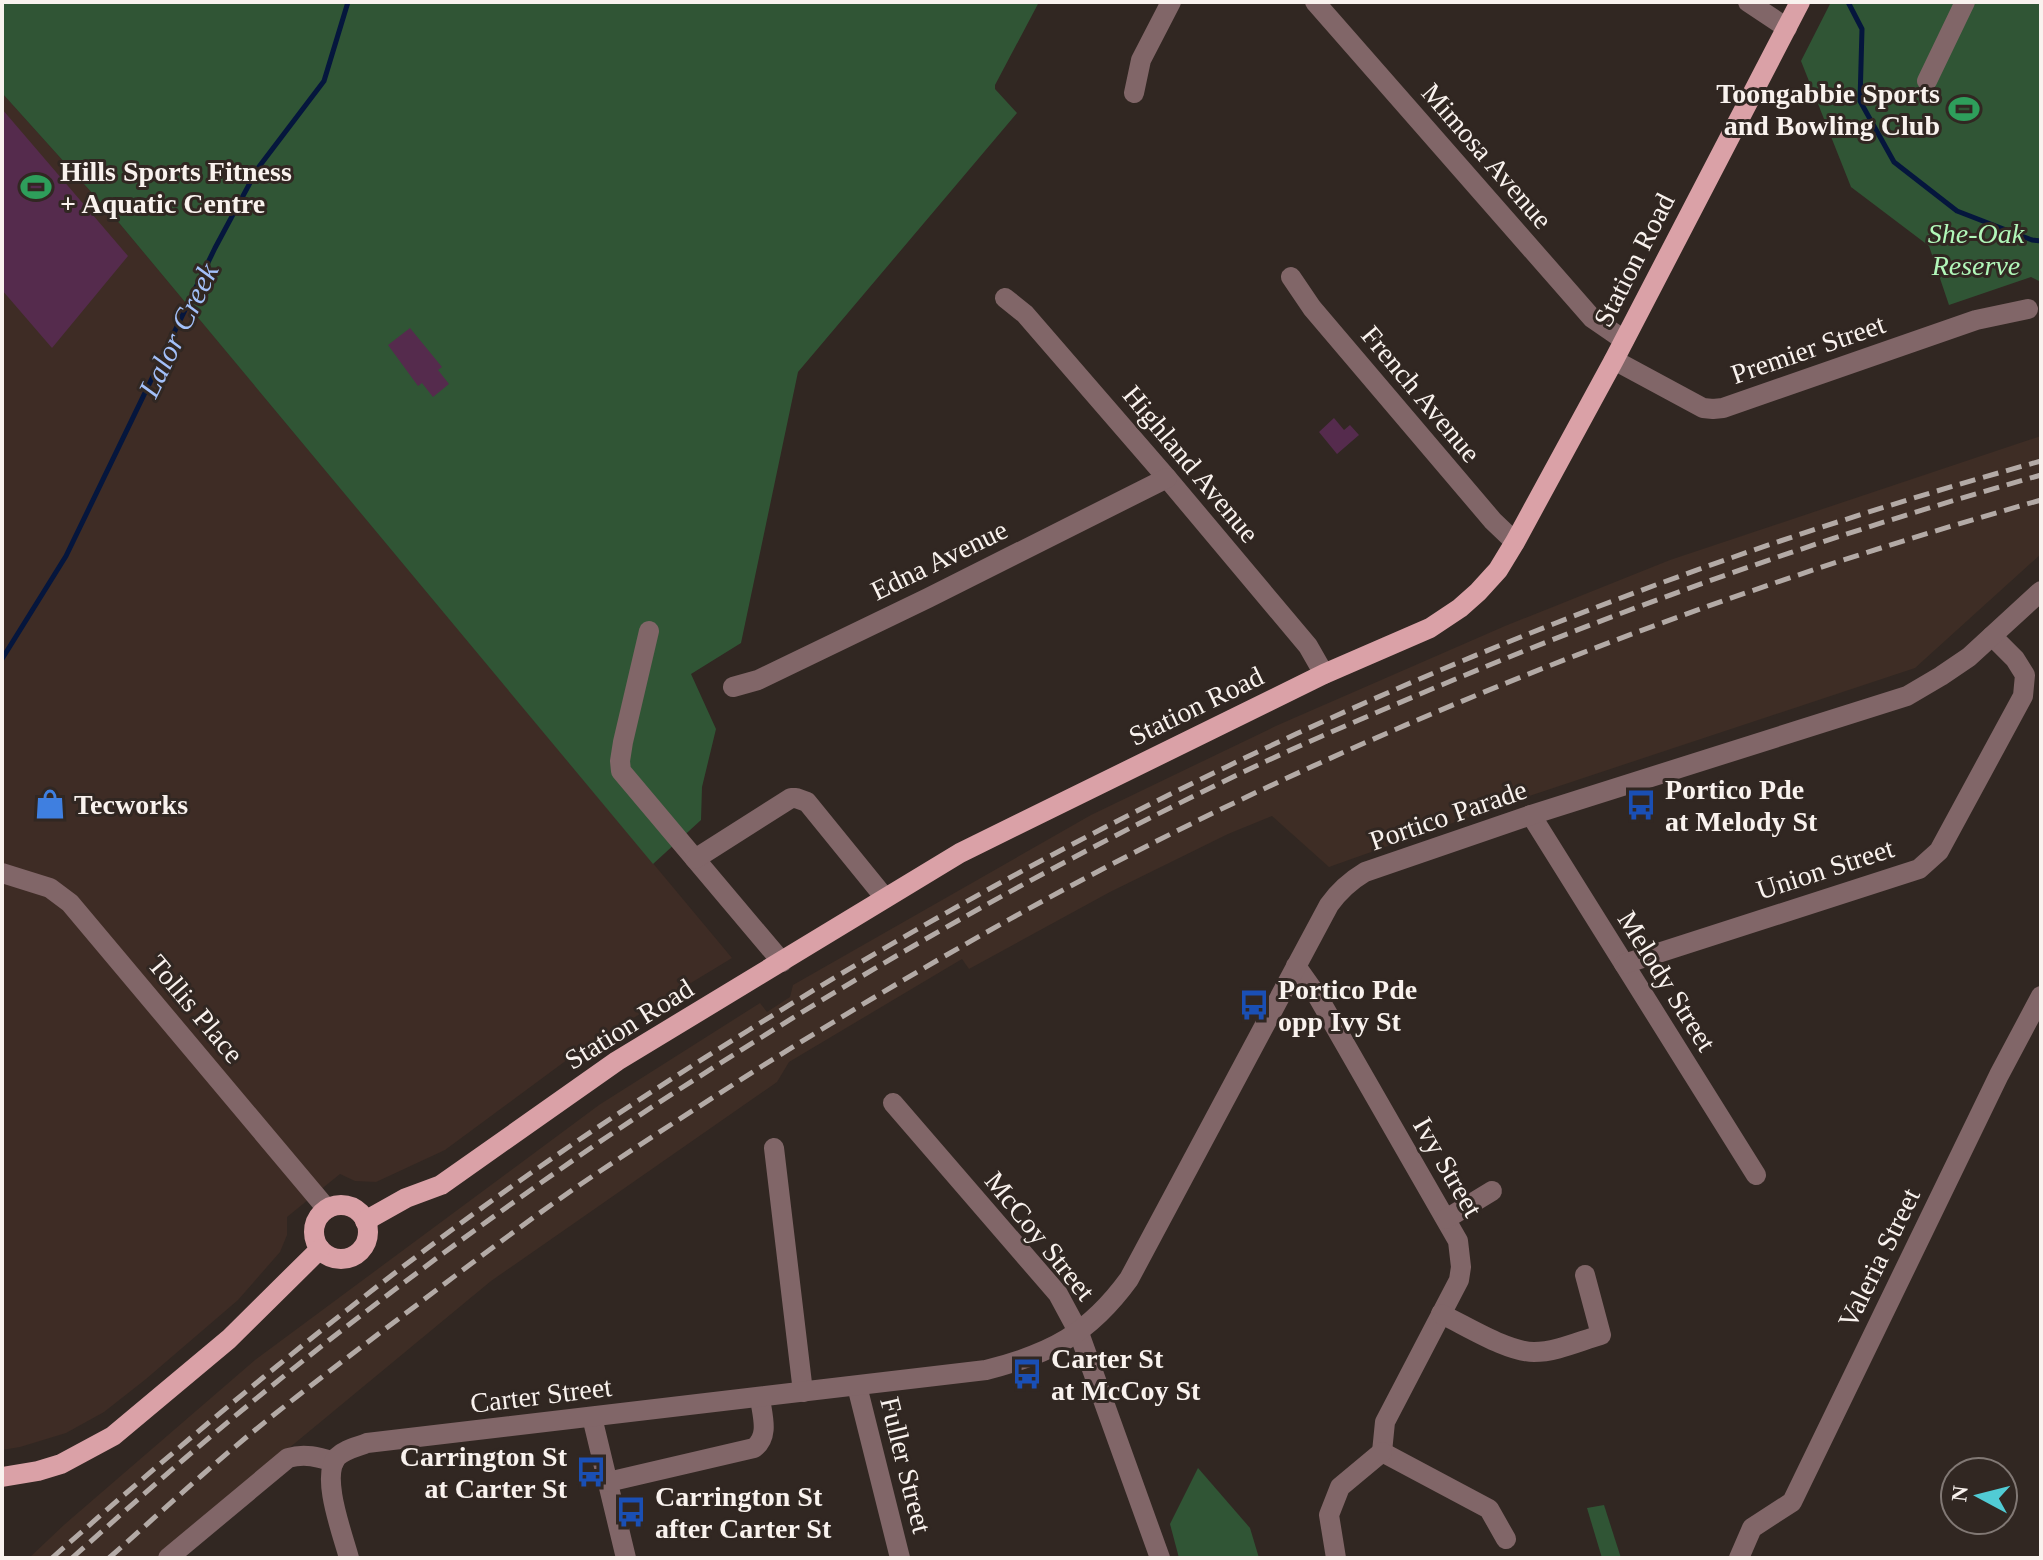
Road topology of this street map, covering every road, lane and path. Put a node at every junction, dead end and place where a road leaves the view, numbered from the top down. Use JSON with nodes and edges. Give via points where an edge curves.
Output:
{"nodes":[{"id":1,"x":1171,"y":2,"type":"edge"},
{"id":2,"x":1315,"y":2,"type":"edge"},
{"id":3,"x":1748,"y":2,"type":"edge"},
{"id":4,"x":1800,"y":2,"type":"edge"},
{"id":5,"x":1965,"y":2,"type":"edge"},
{"id":6,"x":1787,"y":28,"type":"junction"},
{"id":7,"x":1927,"y":81,"type":"dead end"},
{"id":8,"x":1134,"y":93,"type":"dead end"},
{"id":9,"x":1291,"y":277,"type":"dead end"},
{"id":10,"x":1005,"y":298,"type":"dead end"},
{"id":11,"x":2028,"y":309,"type":"dead end"},
{"id":12,"x":1624,"y":340,"type":"junction"},
{"id":13,"x":1614,"y":360,"type":"junction"},
{"id":14,"x":1167,"y":478,"type":"junction"},
{"id":15,"x":1515,"y":542,"type":"junction"},
{"id":16,"x":2041,"y":591,"type":"edge"},
{"id":17,"x":649,"y":631,"type":"dead end"},
{"id":18,"x":1992,"y":636,"type":"junction"},
{"id":19,"x":1324,"y":674,"type":"junction"},
{"id":20,"x":733,"y":687,"type":"dead end"},
{"id":21,"x":1531,"y":815,"type":"junction"},
{"id":22,"x":695,"y":859,"type":"junction"},
{"id":23,"x":2,"y":873,"type":"edge"},
{"id":24,"x":885,"y":898,"type":"junction"},
{"id":25,"x":782,"y":962,"type":"junction"},
{"id":26,"x":1624,"y":964,"type":"junction"},
{"id":27,"x":1296,"y":966,"type":"junction"},
{"id":28,"x":2041,"y":996,"type":"edge"},
{"id":29,"x":893,"y":1103,"type":"dead end"},
{"id":30,"x":774,"y":1148,"type":"dead end"},
{"id":31,"x":1756,"y":1175,"type":"dead end"},
{"id":32,"x":1492,"y":1191,"type":"dead end"},
{"id":33,"x":327,"y":1209,"type":"junction"},
{"id":34,"x":1446,"y":1219,"type":"junction"},
{"id":35,"x":365,"y":1221,"type":"junction"},
{"id":36,"x":320,"y":1249,"type":"junction"},
{"id":37,"x":1585,"y":1275,"type":"dead end"},
{"id":38,"x":1441,"y":1314,"type":"junction"},
{"id":39,"x":1079,"y":1333,"type":"junction"},
{"id":40,"x":857,"y":1386,"type":"junction"},
{"id":41,"x":803,"y":1392,"type":"junction"},
{"id":42,"x":760,"y":1398,"type":"junction"},
{"id":43,"x":592,"y":1417,"type":"junction"},
{"id":44,"x":1382,"y":1452,"type":"junction"},
{"id":45,"x":334,"y":1462,"type":"junction"},
{"id":46,"x":2,"y":1477,"type":"edge"},
{"id":47,"x":608,"y":1482,"type":"junction"},
{"id":48,"x":1506,"y":1539,"type":"dead end"},
{"id":49,"x":1740,"y":1557,"type":"edge"},
{"id":50,"x":168,"y":1558,"type":"edge"},
{"id":51,"x":349,"y":1558,"type":"edge"},
{"id":52,"x":626,"y":1558,"type":"edge"},
{"id":53,"x":900,"y":1558,"type":"edge"},
{"id":54,"x":1160,"y":1558,"type":"edge"},
{"id":55,"x":1336,"y":1558,"type":"edge"}],
"edges":[{"from":1,"to":8,"type":"street","via":[[1141,60]]},
{"from":2,"to":12,"type":"street","name":"Mimosa Avenue","via":[[1592,318]]},
{"from":3,"to":6,"type":"street"},
{"from":4,"to":6,"type":"main road","name":"Station Road"},
{"from":5,"to":7,"type":"street"},
{"from":6,"to":12,"type":"main road","name":"Station Road"},
{"from":9,"to":15,"type":"street","name":"French Avenue"},
{"from":10,"to":14,"type":"street","name":"Highland Avenue","via":[[1025,314]]},
{"from":11,"to":13,"type":"street","name":"Premier Street","via":[[1976,320],[1723,408],[1703,408]]},
{"from":12,"to":13,"type":"main road","name":"Station Road"},
{"from":13,"to":15,"type":"main road","name":"Station Road"},
{"from":14,"to":19,"type":"street","name":"Highland Avenue","via":[[1308,646]]},
{"from":14,"to":20,"type":"street","name":"Edna Avenue","via":[[772,674]]},
{"from":15,"to":19,"type":"main road","name":"Station Road","via":[[1498,570],[1460,608],[1430,628]]},
{"from":16,"to":18,"type":"street","name":"Portico Parade"},
{"from":17,"to":22,"type":"street","via":[[621,771]]},
{"from":18,"to":21,"type":"street","name":"Portico Parade","via":[[1907,696]]},
{"from":18,"to":26,"type":"street","name":"Union Street","via":[[2025,675],[2023,696],[1939,851],[1919,869]]},
{"from":19,"to":24,"type":"main road","name":"Station Road","via":[[960,853]]},
{"from":21,"to":26,"type":"street","name":"Melody Street"},
{"from":21,"to":27,"type":"street","name":"Portico Parade","via":[[1350,881],[1329,905]]},
{"from":22,"to":24,"type":"street","via":[[796,798],[807,802]]},
{"from":22,"to":25,"type":"street"},
{"from":23,"to":33,"type":"street","name":"Tollis Place","via":[[50,888],[70,903]]},
{"from":24,"to":25,"type":"main road","name":"Station Road"},
{"from":25,"to":35,"type":"main road","name":"Station Road","via":[[617,1061],[441,1185]]},
{"from":26,"to":31,"type":"street","name":"Melody Street"},
{"from":27,"to":34,"type":"street","name":"Ivy Street"},
{"from":27,"to":39,"type":"street","name":"Portico Parade","via":[[1129,1279]]},
{"from":28,"to":49,"type":"street","name":"Valeria Street","via":[[1792,1502],[1752,1528]]},
{"from":29,"to":39,"type":"street","name":"McCoy Street","via":[[1058,1294]]},
{"from":30,"to":41,"type":"street"},
{"from":32,"to":34,"type":"street"},
{"from":33,"to":35,"type":"main road","via":[[353,1208]]},
{"from":33,"to":36,"type":"main road","via":[[314,1230]]},
{"from":34,"to":38,"type":"street","name":"Ivy Street","via":[[1458,1241],[1461,1267]]},
{"from":35,"to":36,"type":"main road","via":[[367,1239],[350,1258],[332,1257]]},
{"from":36,"to":46,"type":"main road","via":[[229,1339],[113,1436],[61,1464]]},
{"from":37,"to":38,"type":"street","via":[[1601,1335],[1550,1351],[1517,1350]]},
{"from":38,"to":44,"type":"street","name":"Ivy Street","via":[[1385,1422]]},
{"from":39,"to":40,"type":"street","name":"Carter Street","via":[[1035,1356],[986,1370]]},
{"from":39,"to":54,"type":"street","name":"McCoy Street"},
{"from":40,"to":41,"type":"street","name":"Carter Street"},
{"from":40,"to":53,"type":"street","name":"Fuller Street"},
{"from":41,"to":42,"type":"street","name":"Carter Street"},
{"from":42,"to":43,"type":"street","name":"Carter Street"},
{"from":42,"to":47,"type":"street","via":[[764,1435],[754,1448]]},
{"from":43,"to":45,"type":"street","name":"Carter Street","via":[[367,1443]]},
{"from":43,"to":47,"type":"street"},
{"from":44,"to":48,"type":"street","via":[[1489,1509]]},
{"from":44,"to":55,"type":"street","via":[[1340,1487],[1329,1515]]},
{"from":45,"to":50,"type":"street","via":[[311,1455],[288,1458]]},
{"from":45,"to":51,"type":"street","via":[[331,1482]]},
{"from":47,"to":52,"type":"street"}]}
